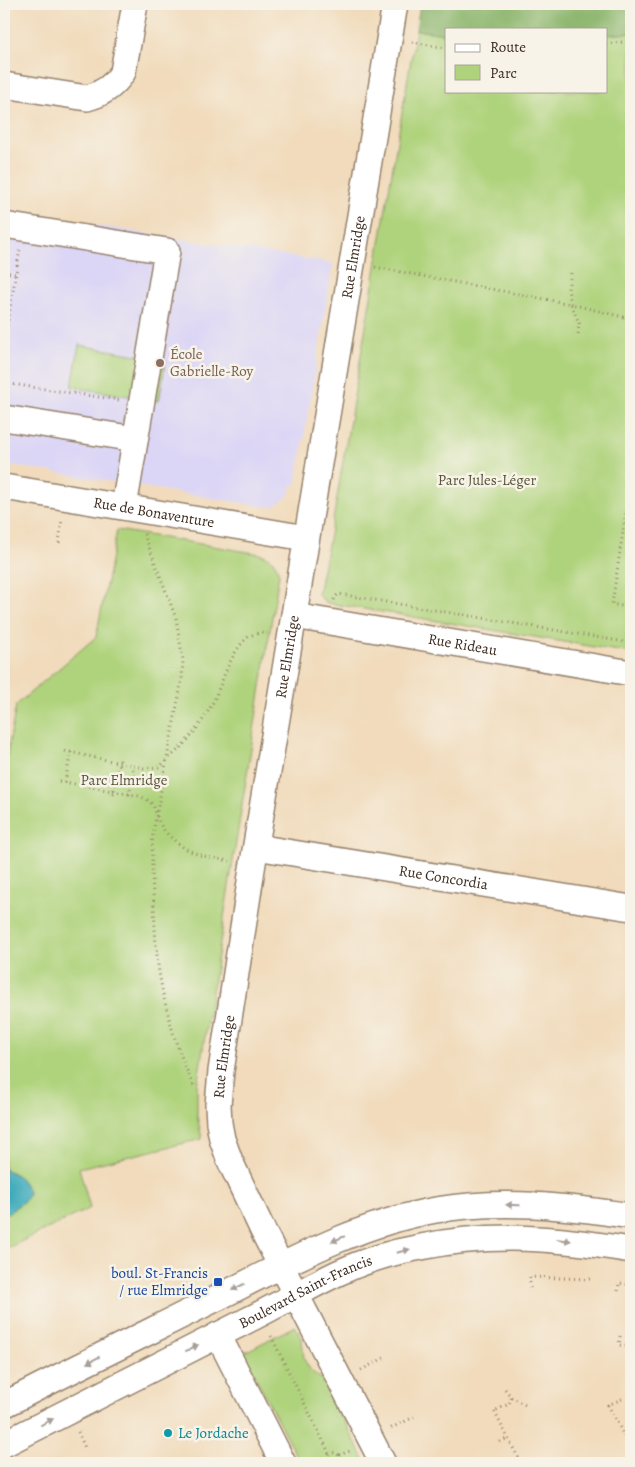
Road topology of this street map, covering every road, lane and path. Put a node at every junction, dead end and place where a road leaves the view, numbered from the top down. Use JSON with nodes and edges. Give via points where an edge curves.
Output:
{"nodes":[{"id":1,"x":135,"y":4,"type":"edge"},
{"id":2,"x":394,"y":4,"type":"edge"},
{"id":3,"x":409,"y":42,"type":"dead end"},
{"id":4,"x":631,"y":42,"type":"edge"},
{"id":5,"x":608,"y":44,"type":"edge"},
{"id":6,"x":445,"y":48,"type":"edge"},
{"id":7,"x":4,"y":85,"type":"edge"},
{"id":8,"x":4,"y":225,"type":"edge"},
{"id":9,"x":20,"y":247,"type":"dead end"},
{"id":10,"x":352,"y":263,"type":"junction"},
{"id":11,"x":4,"y":272,"type":"edge"},
{"id":12,"x":571,"y":273,"type":"dead end"},
{"id":13,"x":16,"y":274,"type":"junction"},
{"id":14,"x":571,"y":304,"type":"junction"},
{"id":15,"x":631,"y":319,"type":"edge"},
{"id":16,"x":578,"y":337,"type":"dead end"},
{"id":17,"x":4,"y":345,"type":"edge"},
{"id":18,"x":4,"y":383,"type":"edge"},
{"id":19,"x":119,"y":400,"type":"dead end"},
{"id":20,"x":4,"y":418,"type":"edge"},
{"id":21,"x":135,"y":439,"type":"junction"},
{"id":22,"x":631,"y":479,"type":"edge"},
{"id":23,"x":4,"y":487,"type":"edge"},
{"id":24,"x":124,"y":507,"type":"junction"},
{"id":25,"x":62,"y":518,"type":"dead end"},
{"id":26,"x":143,"y":531,"type":"dead end"},
{"id":27,"x":306,"y":538,"type":"junction"},
{"id":28,"x":59,"y":543,"type":"dead end"},
{"id":29,"x":331,"y":606,"type":"dead end"},
{"id":30,"x":631,"y":608,"type":"edge"},
{"id":31,"x":294,"y":616,"type":"junction"},
{"id":32,"x":273,"y":634,"type":"dead end"},
{"id":33,"x":631,"y":643,"type":"edge"},
{"id":34,"x":631,"y":673,"type":"edge"},
{"id":35,"x":64,"y":750,"type":"dead end"},
{"id":36,"x":70,"y":752,"type":"junction"},
{"id":37,"x":167,"y":758,"type":"junction"},
{"id":38,"x":120,"y":761,"type":"junction"},
{"id":39,"x":134,"y":766,"type":"junction"},
{"id":40,"x":59,"y":781,"type":"dead end"},
{"id":41,"x":64,"y":782,"type":"junction"},
{"id":42,"x":114,"y":793,"type":"junction"},
{"id":43,"x":129,"y":795,"type":"junction"},
{"id":44,"x":156,"y":813,"type":"junction"},
{"id":45,"x":256,"y":847,"type":"junction"},
{"id":46,"x":236,"y":862,"type":"dead end"},
{"id":47,"x":631,"y":908,"type":"edge"},
{"id":48,"x":196,"y":1091,"type":"dead end"},
{"id":49,"x":631,"y":1216,"type":"edge"},
{"id":50,"x":631,"y":1250,"type":"edge"},
{"id":51,"x":281,"y":1265,"type":"junction"},
{"id":52,"x":591,"y":1279,"type":"dead end"},
{"id":53,"x":631,"y":1285,"type":"edge"},
{"id":54,"x":530,"y":1288,"type":"dead end"},
{"id":55,"x":618,"y":1291,"type":"dead end"},
{"id":56,"x":296,"y":1295,"type":"junction"},
{"id":57,"x":218,"y":1334,"type":"junction"},
{"id":58,"x":271,"y":1336,"type":"dead end"},
{"id":59,"x":620,"y":1336,"type":"dead end"},
{"id":60,"x":631,"y":1347,"type":"edge"},
{"id":61,"x":384,"y":1358,"type":"dead end"},
{"id":62,"x":353,"y":1373,"type":"dead end"},
{"id":63,"x":506,"y":1389,"type":"dead end"},
{"id":64,"x":511,"y":1397,"type":"junction"},
{"id":65,"x":622,"y":1399,"type":"dead end"},
{"id":66,"x":4,"y":1405,"type":"edge"},
{"id":67,"x":527,"y":1406,"type":"dead end"},
{"id":68,"x":414,"y":1417,"type":"dead end"},
{"id":69,"x":74,"y":1424,"type":"dead end"},
{"id":70,"x":383,"y":1432,"type":"dead end"},
{"id":71,"x":508,"y":1438,"type":"junction"},
{"id":72,"x":500,"y":1442,"type":"dead end"},
{"id":73,"x":4,"y":1444,"type":"edge"},
{"id":74,"x":631,"y":1449,"type":"edge"},
{"id":75,"x":86,"y":1450,"type":"dead end"},
{"id":76,"x":329,"y":1453,"type":"junction"},
{"id":77,"x":283,"y":1463,"type":"edge"},
{"id":78,"x":325,"y":1463,"type":"edge"},
{"id":79,"x":339,"y":1463,"type":"edge"},
{"id":80,"x":383,"y":1463,"type":"edge"},
{"id":81,"x":521,"y":1463,"type":"edge"}],
"edges":[{"from":1,"to":7,"type":"street","via":[[122,72],[108,89],[86,98]]},
{"from":2,"to":10,"type":"street","name":"Rue Elmridge"},
{"from":3,"to":6,"type":"path"},
{"from":4,"to":5,"type":"path"},
{"from":8,"to":21,"type":"street","via":[[166,251]]},
{"from":9,"to":13,"type":"path"},
{"from":10,"to":14,"type":"path"},
{"from":10,"to":27,"type":"street","name":"Rue Elmridge"},
{"from":11,"to":13,"type":"path"},
{"from":12,"to":14,"type":"path","via":[[568,289]]},
{"from":13,"to":17,"type":"path"},
{"from":14,"to":15,"type":"path"},
{"from":14,"to":16,"type":"path","via":[[579,323]]},
{"from":18,"to":19,"type":"path"},
{"from":20,"to":21,"type":"street"},
{"from":21,"to":24,"type":"street"},
{"from":22,"to":30,"type":"path","via":[[612,604]]},
{"from":23,"to":24,"type":"street","name":"Rue de Bonaventure"},
{"from":24,"to":27,"type":"street","name":"Rue de Bonaventure"},
{"from":25,"to":28,"type":"path"},
{"from":26,"to":37,"type":"path","via":[[176,618],[183,660]]},
{"from":27,"to":31,"type":"street","name":"Rue Elmridge"},
{"from":29,"to":33,"type":"path","via":[[340,594]]},
{"from":31,"to":34,"type":"street","name":"Rue Rideau"},
{"from":31,"to":45,"type":"street","name":"Rue Elmridge"},
{"from":32,"to":37,"type":"path","via":[[255,634],[246,639],[234,654],[210,708],[179,749]]},
{"from":35,"to":36,"type":"path"},
{"from":36,"to":38,"type":"path"},
{"from":36,"to":41,"type":"path"},
{"from":37,"to":39,"type":"path","via":[[160,767]]},
{"from":37,"to":44,"type":"path"},
{"from":38,"to":39,"type":"path"},
{"from":38,"to":42,"type":"path"},
{"from":39,"to":43,"type":"path"},
{"from":40,"to":41,"type":"path"},
{"from":41,"to":42,"type":"path"},
{"from":42,"to":43,"type":"path"},
{"from":43,"to":44,"type":"path","via":[[148,800]]},
{"from":44,"to":46,"type":"path","via":[[161,825],[182,847],[200,856]]},
{"from":44,"to":48,"type":"path","via":[[152,868],[160,978],[181,1055]]},
{"from":45,"to":47,"type":"street","name":"Rue Concordia"},
{"from":45,"to":51,"type":"street","name":"Rue Elmridge","via":[[218,1105],[221,1131],[230,1161]]},
{"from":49,"to":51,"type":"street","one_way":true,"via":[[559,1206],[481,1204],[458,1207],[412,1215],[367,1228]]},
{"from":56,"to":50,"type":"street","name":"Boulevard Saint-Francis","one_way":true,"via":[[338,1273],[375,1259],[469,1239],[555,1239]]},
{"from":51,"to":56,"type":"street","name":"Rue Elmridge"},
{"from":51,"to":66,"type":"street","one_way":true},
{"from":52,"to":54,"type":"path","via":[[530,1276]]},
{"from":53,"to":55,"type":"path","via":[[619,1283]]},
{"from":56,"to":57,"type":"street","name":"Boulevard Saint-Francis"},
{"from":56,"to":80,"type":"street","name":"Rue Elmridge"},
{"from":73,"to":57,"type":"street","name":"Boulevard Saint-Francis","one_way":true},
{"from":57,"to":77,"type":"street"},
{"from":58,"to":76,"type":"path"},
{"from":59,"to":60,"type":"path","via":[[619,1345]]},
{"from":61,"to":62,"type":"path"},
{"from":63,"to":64,"type":"path"},
{"from":64,"to":67,"type":"path"},
{"from":64,"to":71,"type":"path","via":[[509,1404],[494,1411]]},
{"from":65,"to":74,"type":"path","via":[[608,1406]]},
{"from":68,"to":70,"type":"path"},
{"from":69,"to":75,"type":"path"},
{"from":71,"to":72,"type":"path"},
{"from":71,"to":81,"type":"path"},
{"from":76,"to":78,"type":"path"},
{"from":76,"to":79,"type":"path","via":[[339,1455]]}]}
